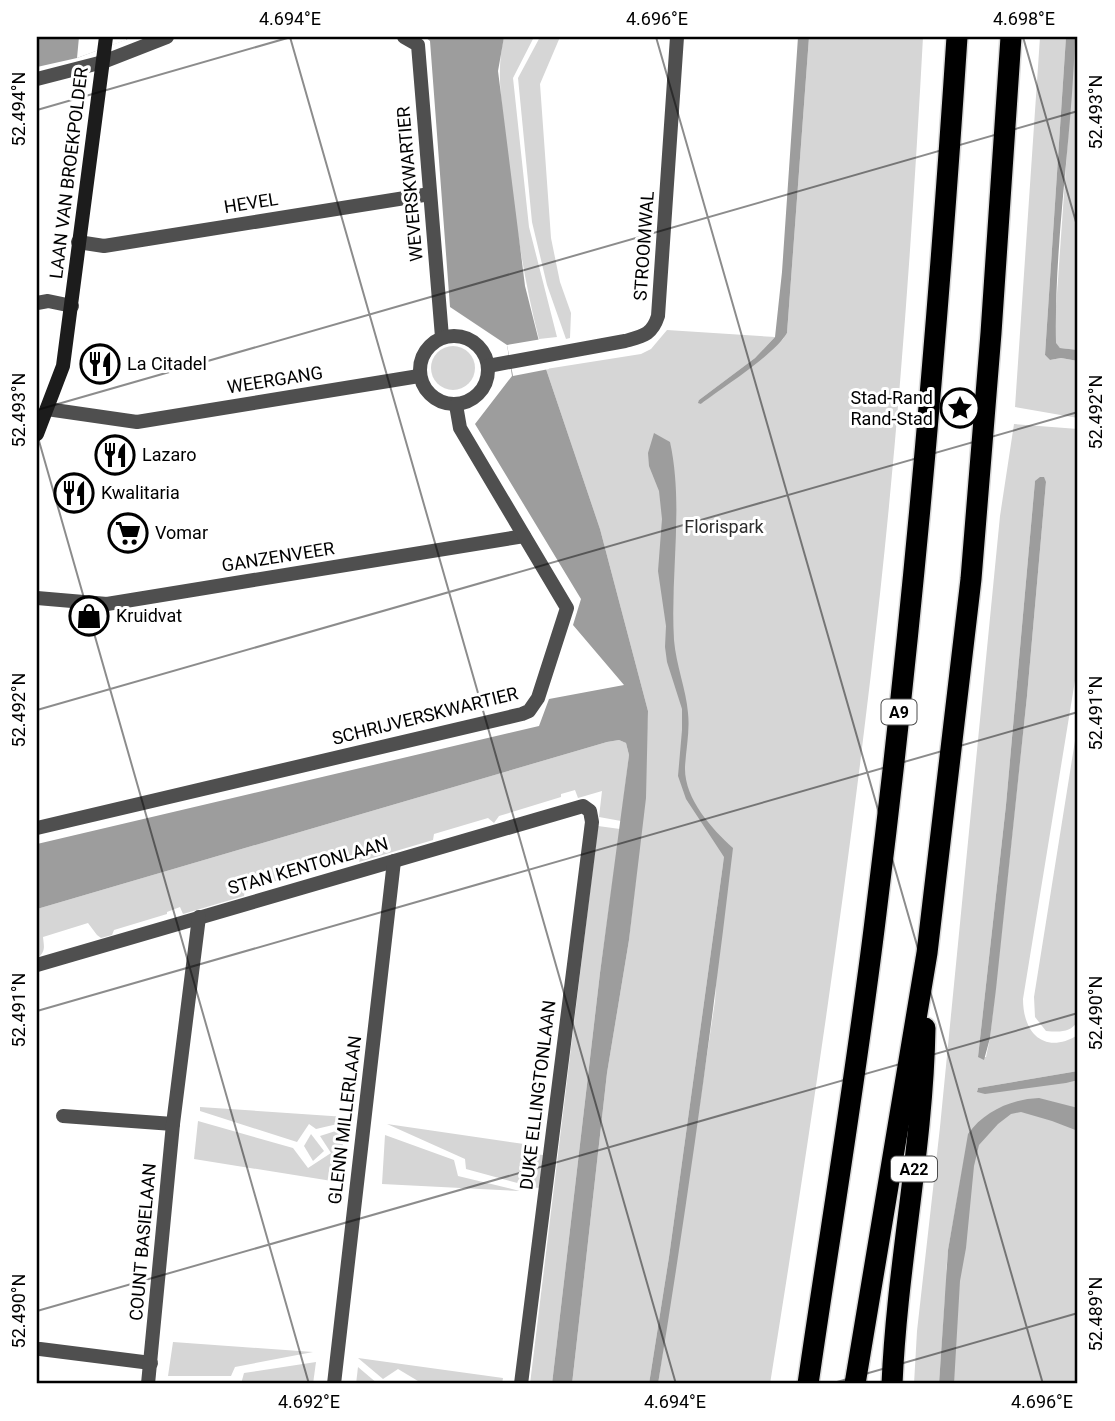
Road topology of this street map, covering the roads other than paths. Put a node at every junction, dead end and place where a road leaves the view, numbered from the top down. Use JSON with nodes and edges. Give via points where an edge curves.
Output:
{"nodes":[{"id":1,"x":167,"y":37,"type":"edge"},
{"id":2,"x":404,"y":37,"type":"edge"},
{"id":3,"x":677,"y":37,"type":"edge"},
{"id":4,"x":957,"y":37,"type":"edge"},
{"id":5,"x":1011,"y":37,"type":"edge"},
{"id":6,"x":104,"y":49,"type":"edge"},
{"id":7,"x":37,"y":79,"type":"edge"},
{"id":8,"x":430,"y":194,"type":"junction"},
{"id":9,"x":78,"y":242,"type":"junction"},
{"id":10,"x":37,"y":303,"type":"edge"},
{"id":11,"x":72,"y":306,"type":"junction"},
{"id":12,"x":442,"y":337,"type":"junction"},
{"id":13,"x":488,"y":366,"type":"junction"},
{"id":14,"x":419,"y":376,"type":"junction"},
{"id":15,"x":456,"y":405,"type":"junction"},
{"id":16,"x":47,"y":409,"type":"junction"},
{"id":17,"x":37,"y":434,"type":"edge"},
{"id":18,"x":524,"y":536,"type":"junction"},
{"id":19,"x":37,"y":598,"type":"edge"},
{"id":20,"x":590,"y":811,"type":"joint"},
{"id":21,"x":37,"y":828,"type":"edge"},
{"id":22,"x":394,"y":861,"type":"junction"},
{"id":23,"x":199,"y":917,"type":"junction"},
{"id":24,"x":927,"y":953,"type":"junction"},
{"id":25,"x":37,"y":965,"type":"edge"},
{"id":26,"x":64,"y":1116,"type":"dead end"},
{"id":27,"x":173,"y":1124,"type":"junction"},
{"id":28,"x":40,"y":1349,"type":"dead end"},
{"id":29,"x":151,"y":1363,"type":"junction"},
{"id":30,"x":148,"y":1384,"type":"edge"},
{"id":31,"x":334,"y":1384,"type":"edge"},
{"id":32,"x":521,"y":1384,"type":"edge"},
{"id":33,"x":807,"y":1384,"type":"edge"},
{"id":34,"x":855,"y":1384,"type":"edge"},
{"id":35,"x":892,"y":1384,"type":"edge"}],
"edges":[{"from":1,"to":6,"type":"street"},
{"from":2,"to":8,"type":"street","name":"WEVERSKWARTIER","via":[[418,45]]},
{"from":3,"to":13,"type":"street","name":"STROOMWAL","via":[[654,328],[625,341]]},
{"from":4,"to":33,"type":"highway","number":"A9","via":[[913,594],[877,908]]},
{"from":5,"to":24,"type":"highway","via":[[971,579]]},
{"from":6,"to":7,"type":"street"},
{"from":6,"to":9,"type":"main road","name":"LAAN VAN BROEKPOLDER"},
{"from":8,"to":9,"type":"street","name":"HEVEL","via":[[104,246]]},
{"from":8,"to":12,"type":"street","name":"WEVERSKWARTIER"},
{"from":9,"to":11,"type":"main road","name":"LAAN VAN BROEKPOLDER"},
{"from":10,"to":11,"type":"street"},
{"from":11,"to":16,"type":"main road","name":"LAAN VAN BROEKPOLDER","via":[[63,366]]},
{"from":12,"to":13,"type":"street","via":[[470,340],[482,350]]},
{"from":12,"to":14,"type":"street","via":[[424,352]]},
{"from":13,"to":15,"type":"street","via":[[485,385],[469,401]]},
{"from":14,"to":15,"type":"street","via":[[428,393]]},
{"from":14,"to":16,"type":"street","name":"WEERGANG","via":[[137,422]]},
{"from":15,"to":18,"type":"street","name":"SCHRIJVERSKWARTIER","via":[[460,428]]},
{"from":16,"to":17,"type":"main road","name":"LAAN VAN BROEKPOLDER"},
{"from":18,"to":19,"type":"street","name":"GANZENVEER","via":[[107,604]]},
{"from":18,"to":21,"type":"street","name":"SCHRIJVERSKWARTIER","via":[[567,608],[538,698],[529,711]]},
{"from":20,"to":22,"type":"street","name":"STAN KENTONLAAN","via":[[583,806]]},
{"from":20,"to":32,"type":"street","name":"DUKE ELLINGTONLAAN"},
{"from":22,"to":23,"type":"street","name":"STAN KENTONLAAN"},
{"from":22,"to":31,"type":"street","name":"GLENN MILLERLAAN"},
{"from":23,"to":25,"type":"street","name":"STAN KENTONLAAN"},
{"from":23,"to":27,"type":"street","name":"COUNT BASIELAAN"},
{"from":24,"to":34,"type":"highway"},
{"from":24,"to":35,"type":"highway","number":"A22","via":[[924,1079]]},
{"from":26,"to":27,"type":"street"},
{"from":27,"to":29,"type":"street","name":"COUNT BASIELAAN"},
{"from":28,"to":29,"type":"street"},
{"from":29,"to":30,"type":"street","name":"COUNT BASIELAAN"}]}
